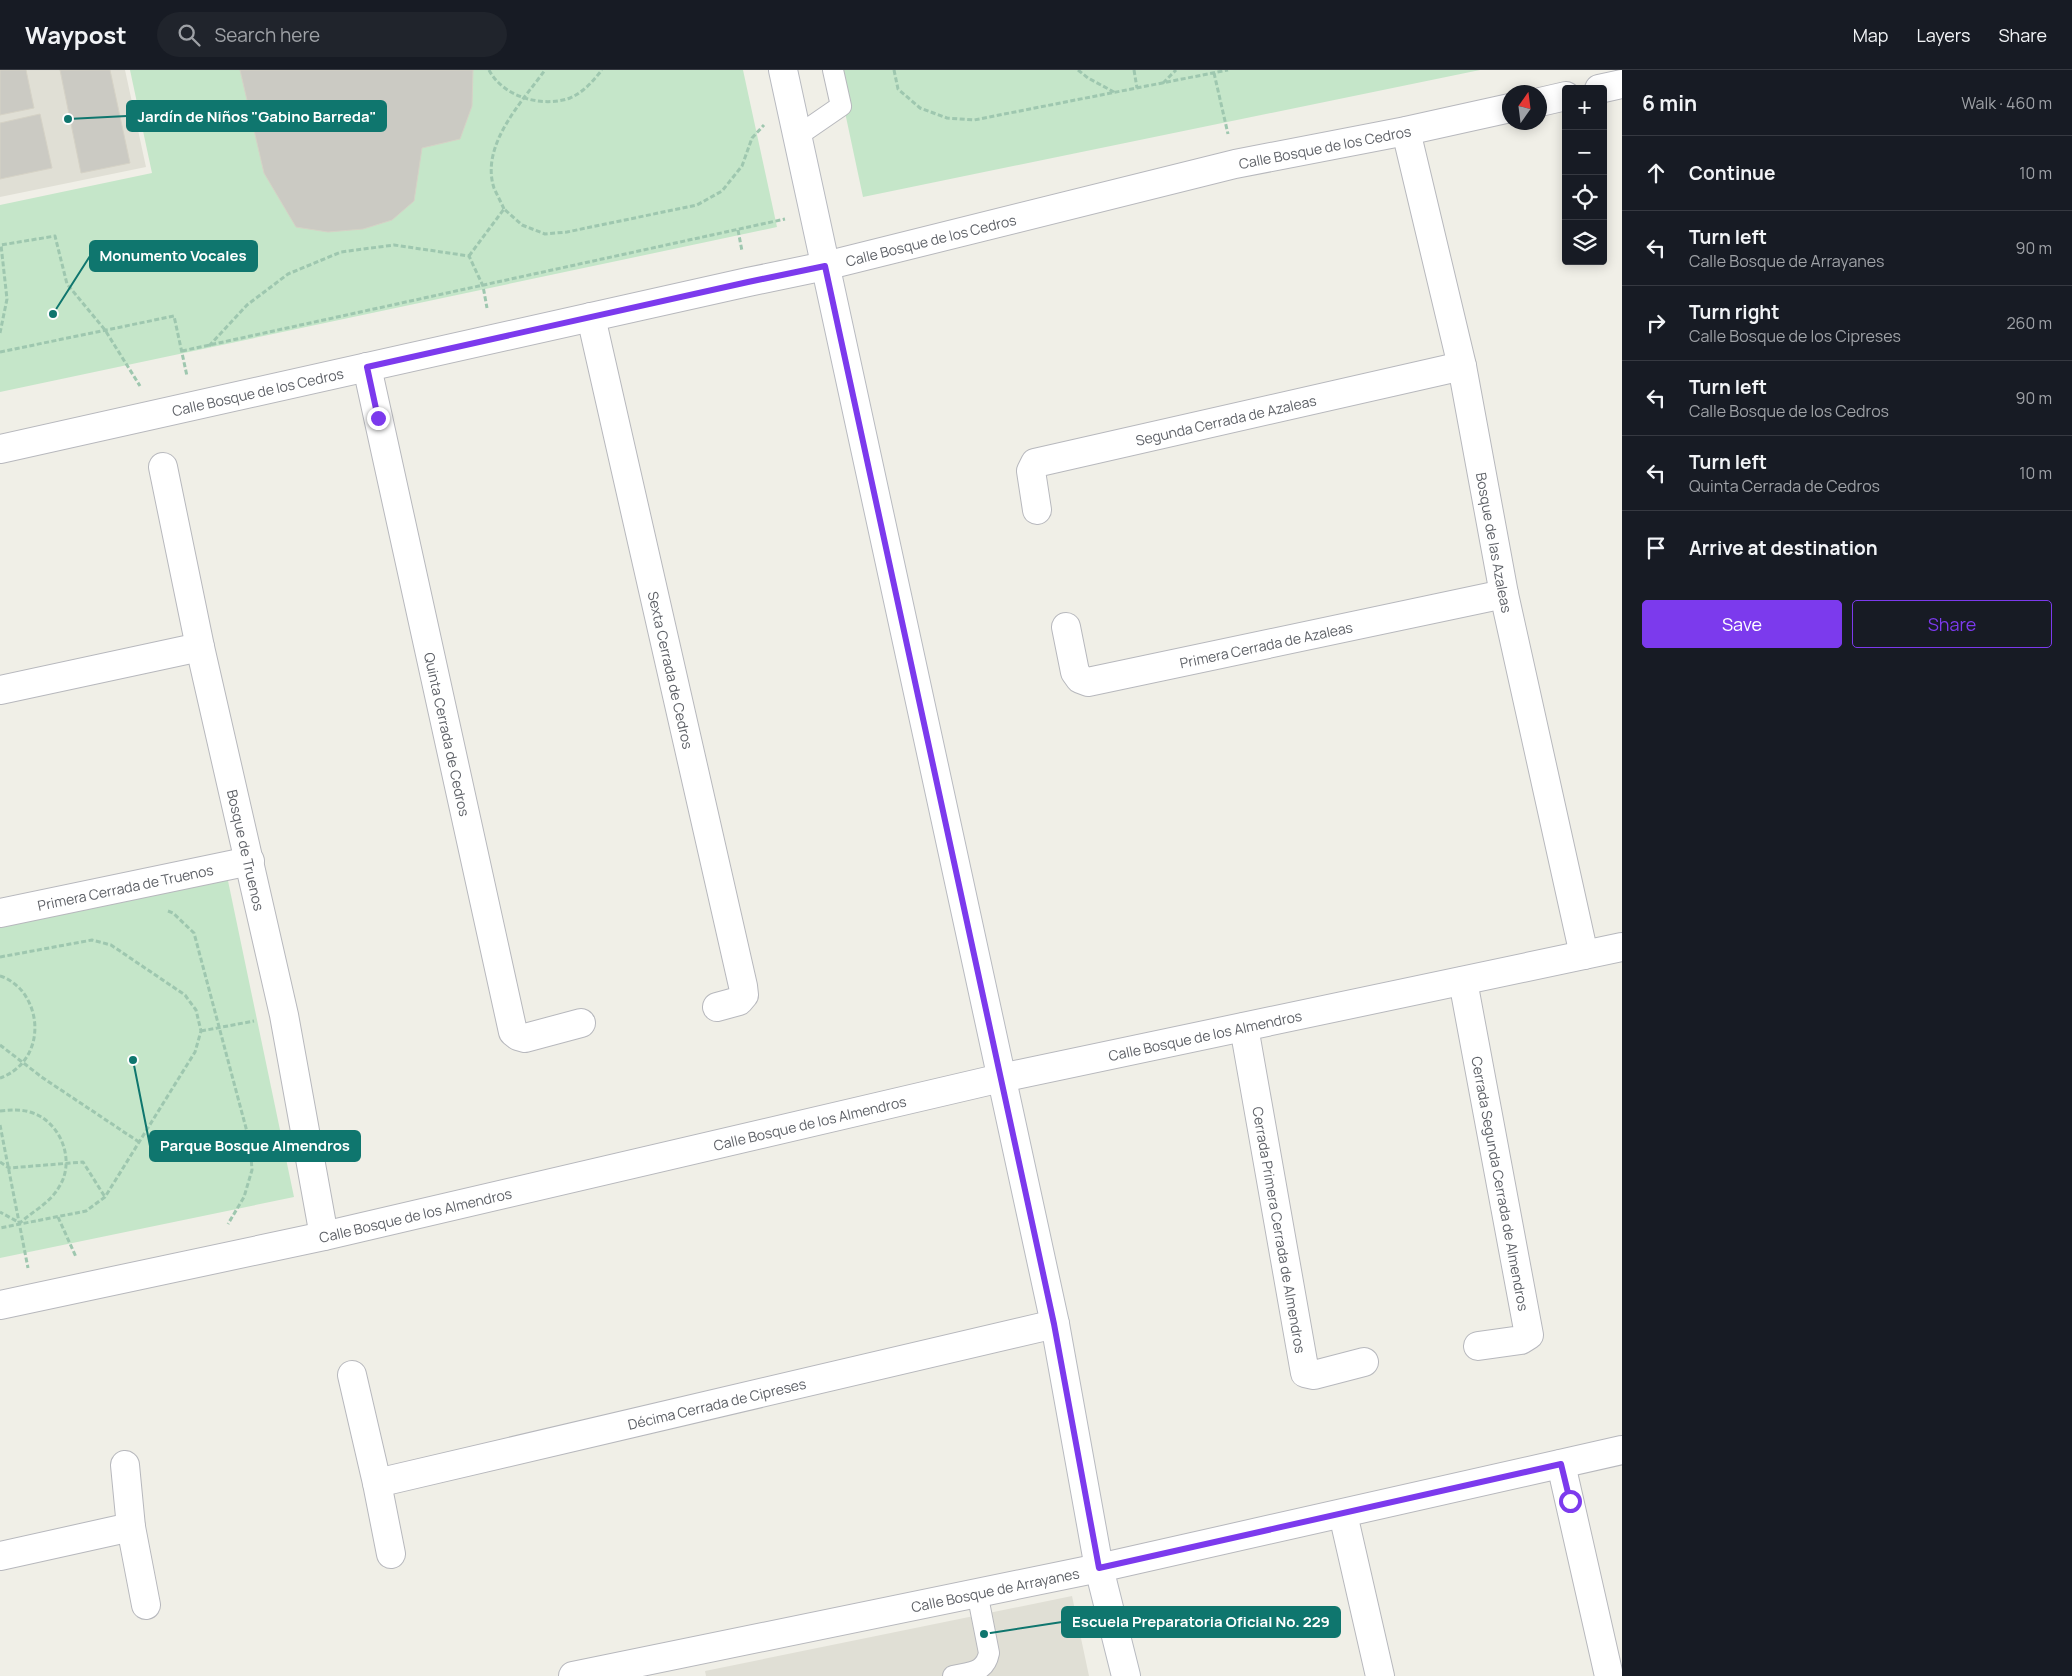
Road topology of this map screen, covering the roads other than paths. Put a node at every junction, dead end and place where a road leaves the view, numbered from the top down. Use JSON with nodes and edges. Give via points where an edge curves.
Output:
{"nodes":[{"id":1,"x":783,"y":70,"type":"edge"},
{"id":2,"x":833,"y":70,"type":"edge"},
{"id":3,"x":1622,"y":84,"type":"edge"},
{"id":4,"x":1607,"y":87,"type":"edge"},
{"id":5,"x":1562,"y":97,"type":"edge"},
{"id":6,"x":1547,"y":100,"type":"edge"},
{"id":7,"x":1502,"y":110,"type":"edge"},
{"id":8,"x":1406,"y":131,"type":"junction"},
{"id":9,"x":796,"y":136,"type":"junction"},
{"id":10,"x":825,"y":266,"type":"junction"},
{"id":11,"x":590,"y":317,"type":"junction"},
{"id":12,"x":1462,"y":366,"type":"junction"},
{"id":13,"x":367,"y":367,"type":"junction"},
{"id":14,"x":0,"y":449,"type":"edge"},
{"id":15,"x":163,"y":467,"type":"dead end"},
{"id":16,"x":1037,"y":510,"type":"dead end"},
{"id":17,"x":1504,"y":594,"type":"junction"},
{"id":18,"x":1066,"y":628,"type":"dead end"},
{"id":19,"x":200,"y":647,"type":"junction"},
{"id":20,"x":0,"y":690,"type":"edge"},
{"id":21,"x":250,"y":860,"type":"junction"},
{"id":22,"x":0,"y":913,"type":"edge"},
{"id":23,"x":1622,"y":947,"type":"edge"},
{"id":24,"x":1584,"y":955,"type":"junction"},
{"id":25,"x":1463,"y":981,"type":"junction"},
{"id":26,"x":717,"y":1007,"type":"dead end"},
{"id":27,"x":581,"y":1023,"type":"dead end"},
{"id":28,"x":1244,"y":1027,"type":"junction"},
{"id":29,"x":1001,"y":1078,"type":"junction"},
{"id":30,"x":324,"y":1236,"type":"junction"},
{"id":31,"x":0,"y":1305,"type":"edge"},
{"id":32,"x":1054,"y":1324,"type":"junction"},
{"id":33,"x":1478,"y":1346,"type":"dead end"},
{"id":34,"x":1364,"y":1362,"type":"dead end"},
{"id":35,"x":352,"y":1374,"type":"dead end"},
{"id":36,"x":1622,"y":1450,"type":"edge"},
{"id":37,"x":1561,"y":1464,"type":"junction"},
{"id":38,"x":125,"y":1465,"type":"dead end"},
{"id":39,"x":378,"y":1483,"type":"junction"},
{"id":40,"x":1343,"y":1514,"type":"junction"},
{"id":41,"x":131,"y":1527,"type":"junction"},
{"id":42,"x":391,"y":1554,"type":"dead end"},
{"id":43,"x":0,"y":1556,"type":"edge"},
{"id":44,"x":1099,"y":1568,"type":"junction"},
{"id":45,"x":977,"y":1592,"type":"junction"},
{"id":46,"x":146,"y":1605,"type":"dead end"},
{"id":47,"x":632,"y":1669,"type":"edge"},
{"id":48,"x":573,"y":1676,"type":"edge"},
{"id":49,"x":953,"y":1676,"type":"edge"},
{"id":50,"x":1126,"y":1676,"type":"edge"},
{"id":51,"x":1380,"y":1676,"type":"edge"},
{"id":52,"x":1609,"y":1676,"type":"edge"}],
"edges":[{"from":1,"to":9,"type":"street"},
{"from":2,"to":9,"type":"lane","via":[[841,106]]},
{"from":3,"to":4,"type":"street"},
{"from":5,"to":6,"type":"street"},
{"from":7,"to":8,"type":"street","name":"Calle Bosque de los Cedros"},
{"from":8,"to":10,"type":"street","name":"Calle Bosque de los Cedros","via":[[1235,164]]},
{"from":8,"to":12,"type":"street","name":"Bosque de las Azaleas"},
{"from":9,"to":10,"type":"street"},
{"from":10,"to":11,"type":"street","name":"Calle Bosque de los Cedros"},
{"from":10,"to":29,"type":"street"},
{"from":11,"to":13,"type":"street","name":"Calle Bosque de los Cedros"},
{"from":11,"to":26,"type":"street","name":"Sexta Cerrada de Cedros","via":[[743,986],[744,995],[739,1001]]},
{"from":12,"to":16,"type":"street","name":"Segunda Cerrada de Azaleas","via":[[1035,463],[1031,471]]},
{"from":12,"to":17,"type":"street","name":"Bosque de las Azaleas"},
{"from":13,"to":14,"type":"street","name":"Calle Bosque de los Cedros"},
{"from":13,"to":27,"type":"street","name":"Quinta Cerrada de Cedros","via":[[513,1032],[525,1038]]},
{"from":15,"to":19,"type":"street","name":"Bosque de Truenos"},
{"from":17,"to":18,"type":"street","name":"Primera Cerrada de Azaleas","via":[[1088,682],[1075,672]]},
{"from":17,"to":24,"type":"street","name":"Bosque de las Azaleas"},
{"from":19,"to":20,"type":"street"},
{"from":19,"to":21,"type":"street","name":"Bosque de Truenos"},
{"from":21,"to":22,"type":"street","name":"Primera Cerrada de Truenos"},
{"from":21,"to":30,"type":"street","name":"Bosque de Truenos","via":[[284,1015]]},
{"from":23,"to":24,"type":"street","name":"Calle Bosque de los Almendros"},
{"from":24,"to":25,"type":"street","name":"Calle Bosque de los Almendros"},
{"from":25,"to":28,"type":"street","name":"Calle Bosque de los Almendros"},
{"from":25,"to":33,"type":"street","name":"Cerrada Segunda Cerrada de Almendros","via":[[1529,1335],[1521,1340]]},
{"from":28,"to":29,"type":"street","name":"Calle Bosque de los Almendros"},
{"from":28,"to":34,"type":"street","name":"Cerrada Primera Cerrada de Almendros","via":[[1305,1373],[1314,1374]]},
{"from":29,"to":30,"type":"street","name":"Calle Bosque de los Almendros"},
{"from":29,"to":32,"type":"street"},
{"from":30,"to":31,"type":"street","name":"Calle Bosque de los Almendros"},
{"from":32,"to":39,"type":"street","name":"Décima Cerrada de Cipreses"},
{"from":32,"to":44,"type":"street"},
{"from":35,"to":39,"type":"street"},
{"from":36,"to":37,"type":"street","name":"Calle Bosque de Arrayanes"},
{"from":37,"to":40,"type":"street","name":"Calle Bosque de Arrayanes"},
{"from":37,"to":52,"type":"street"},
{"from":38,"to":41,"type":"street"},
{"from":39,"to":42,"type":"street"},
{"from":40,"to":44,"type":"street","name":"Calle Bosque de Arrayanes"},
{"from":40,"to":51,"type":"street"},
{"from":41,"to":43,"type":"street"},
{"from":41,"to":46,"type":"street"},
{"from":44,"to":45,"type":"street","name":"Calle Bosque de Arrayanes"},
{"from":44,"to":50,"type":"street"},
{"from":45,"to":47,"type":"street","name":"Calle Bosque de Arrayanes"},
{"from":45,"to":49,"type":"lane","via":[[989,1653],[987,1663],[980,1669]]},
{"from":47,"to":48,"type":"street","name":"Calle Bosque de Arrayanes"}]}
